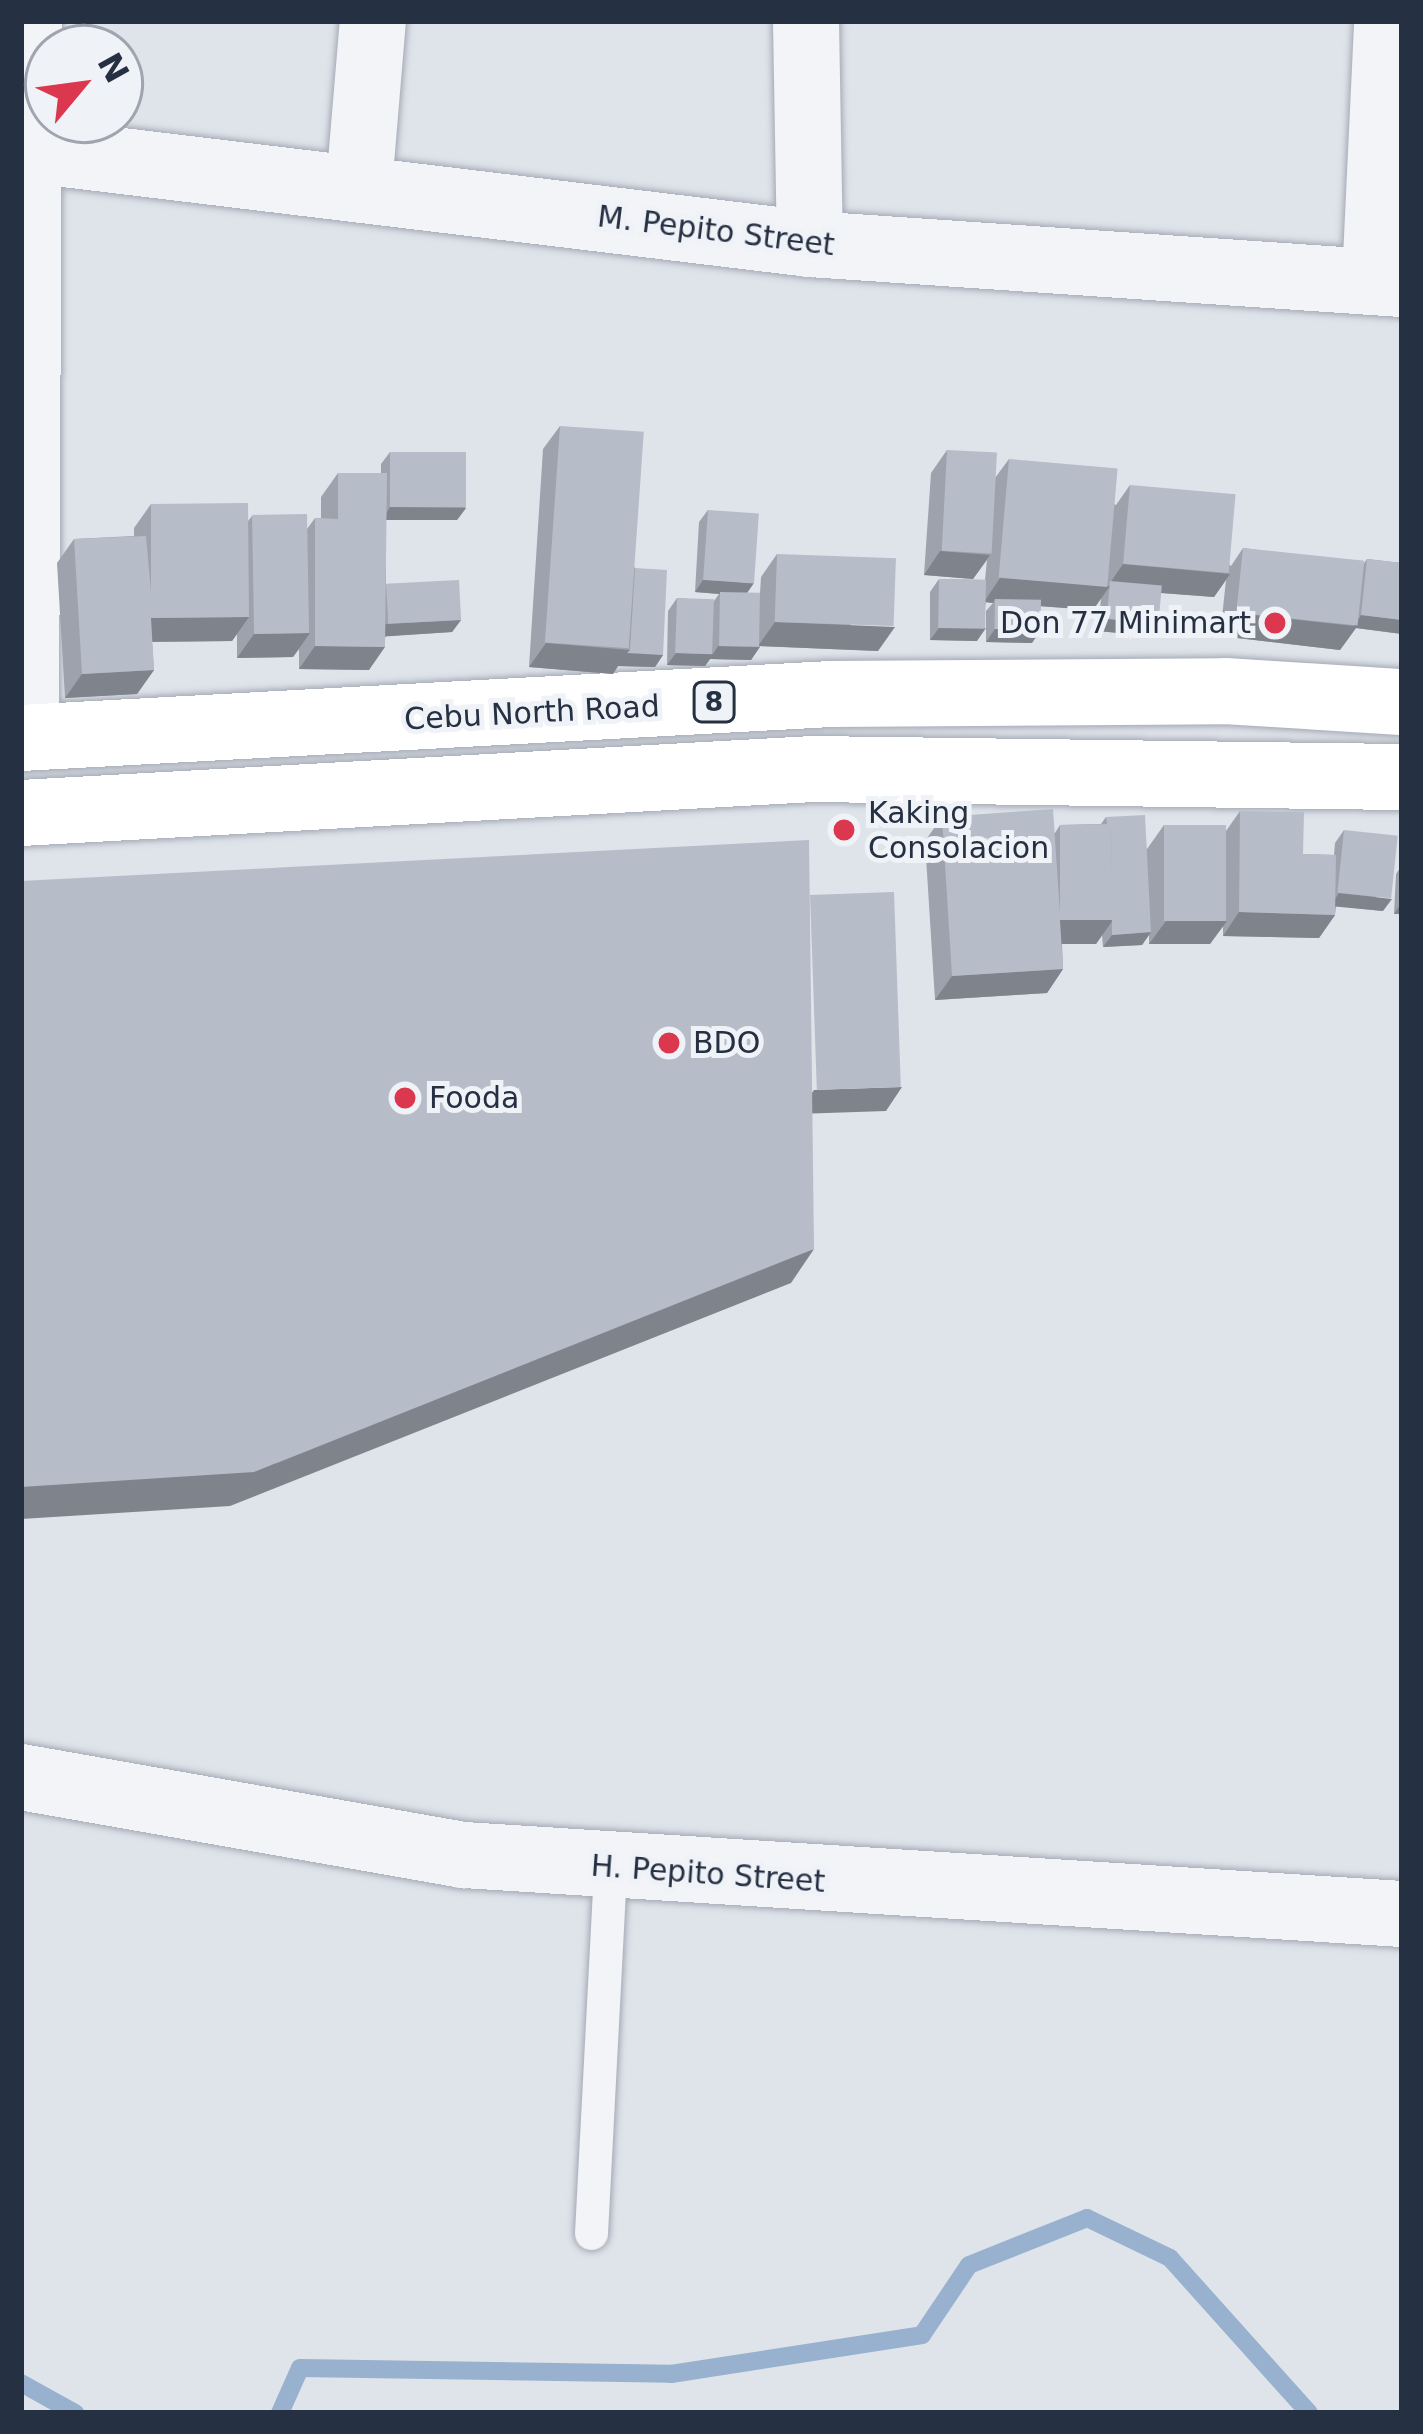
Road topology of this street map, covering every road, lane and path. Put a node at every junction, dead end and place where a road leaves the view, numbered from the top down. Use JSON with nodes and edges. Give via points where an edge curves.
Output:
{"nodes":[{"id":1,"x":29,"y":21,"type":"edge"},
{"id":2,"x":373,"y":21,"type":"edge"},
{"id":3,"x":806,"y":21,"type":"edge"},
{"id":4,"x":1387,"y":21,"type":"edge"},
{"id":5,"x":32,"y":150,"type":"junction"},
{"id":6,"x":359,"y":186,"type":"junction"},
{"id":7,"x":810,"y":244,"type":"junction"},
{"id":8,"x":1389,"y":282,"type":"edge"},
{"id":9,"x":1402,"y":702,"type":"edge"},
{"id":10,"x":24,"y":737,"type":"edge"},
{"id":11,"x":1402,"y":778,"type":"edge"},
{"id":12,"x":21,"y":813,"type":"edge"},
{"id":13,"x":21,"y":1777,"type":"edge"},
{"id":14,"x":610,"y":1866,"type":"junction"},
{"id":15,"x":1402,"y":1914,"type":"edge"},
{"id":16,"x":591,"y":2233,"type":"dead end"}],
"edges":[{"from":1,"to":5,"type":"street"},
{"from":2,"to":6,"type":"street"},
{"from":3,"to":7,"type":"street"},
{"from":4,"to":8,"type":"street"},
{"from":5,"to":6,"type":"street","name":"M. Pepito Street"},
{"from":5,"to":10,"type":"street"},
{"from":6,"to":7,"type":"street","name":"M. Pepito Street"},
{"from":7,"to":8,"type":"street","name":"M. Pepito Street"},
{"from":9,"to":10,"type":"main road","name":"Cebu North Road","number":"8","via":[[970,690]]},
{"from":11,"to":12,"type":"main road","via":[[812,770]]},
{"from":13,"to":14,"type":"street","name":"H. Pepito Street","via":[[464,1855]]},
{"from":14,"to":15,"type":"street","name":"H. Pepito Street"},
{"from":14,"to":16,"type":"lane"}]}
